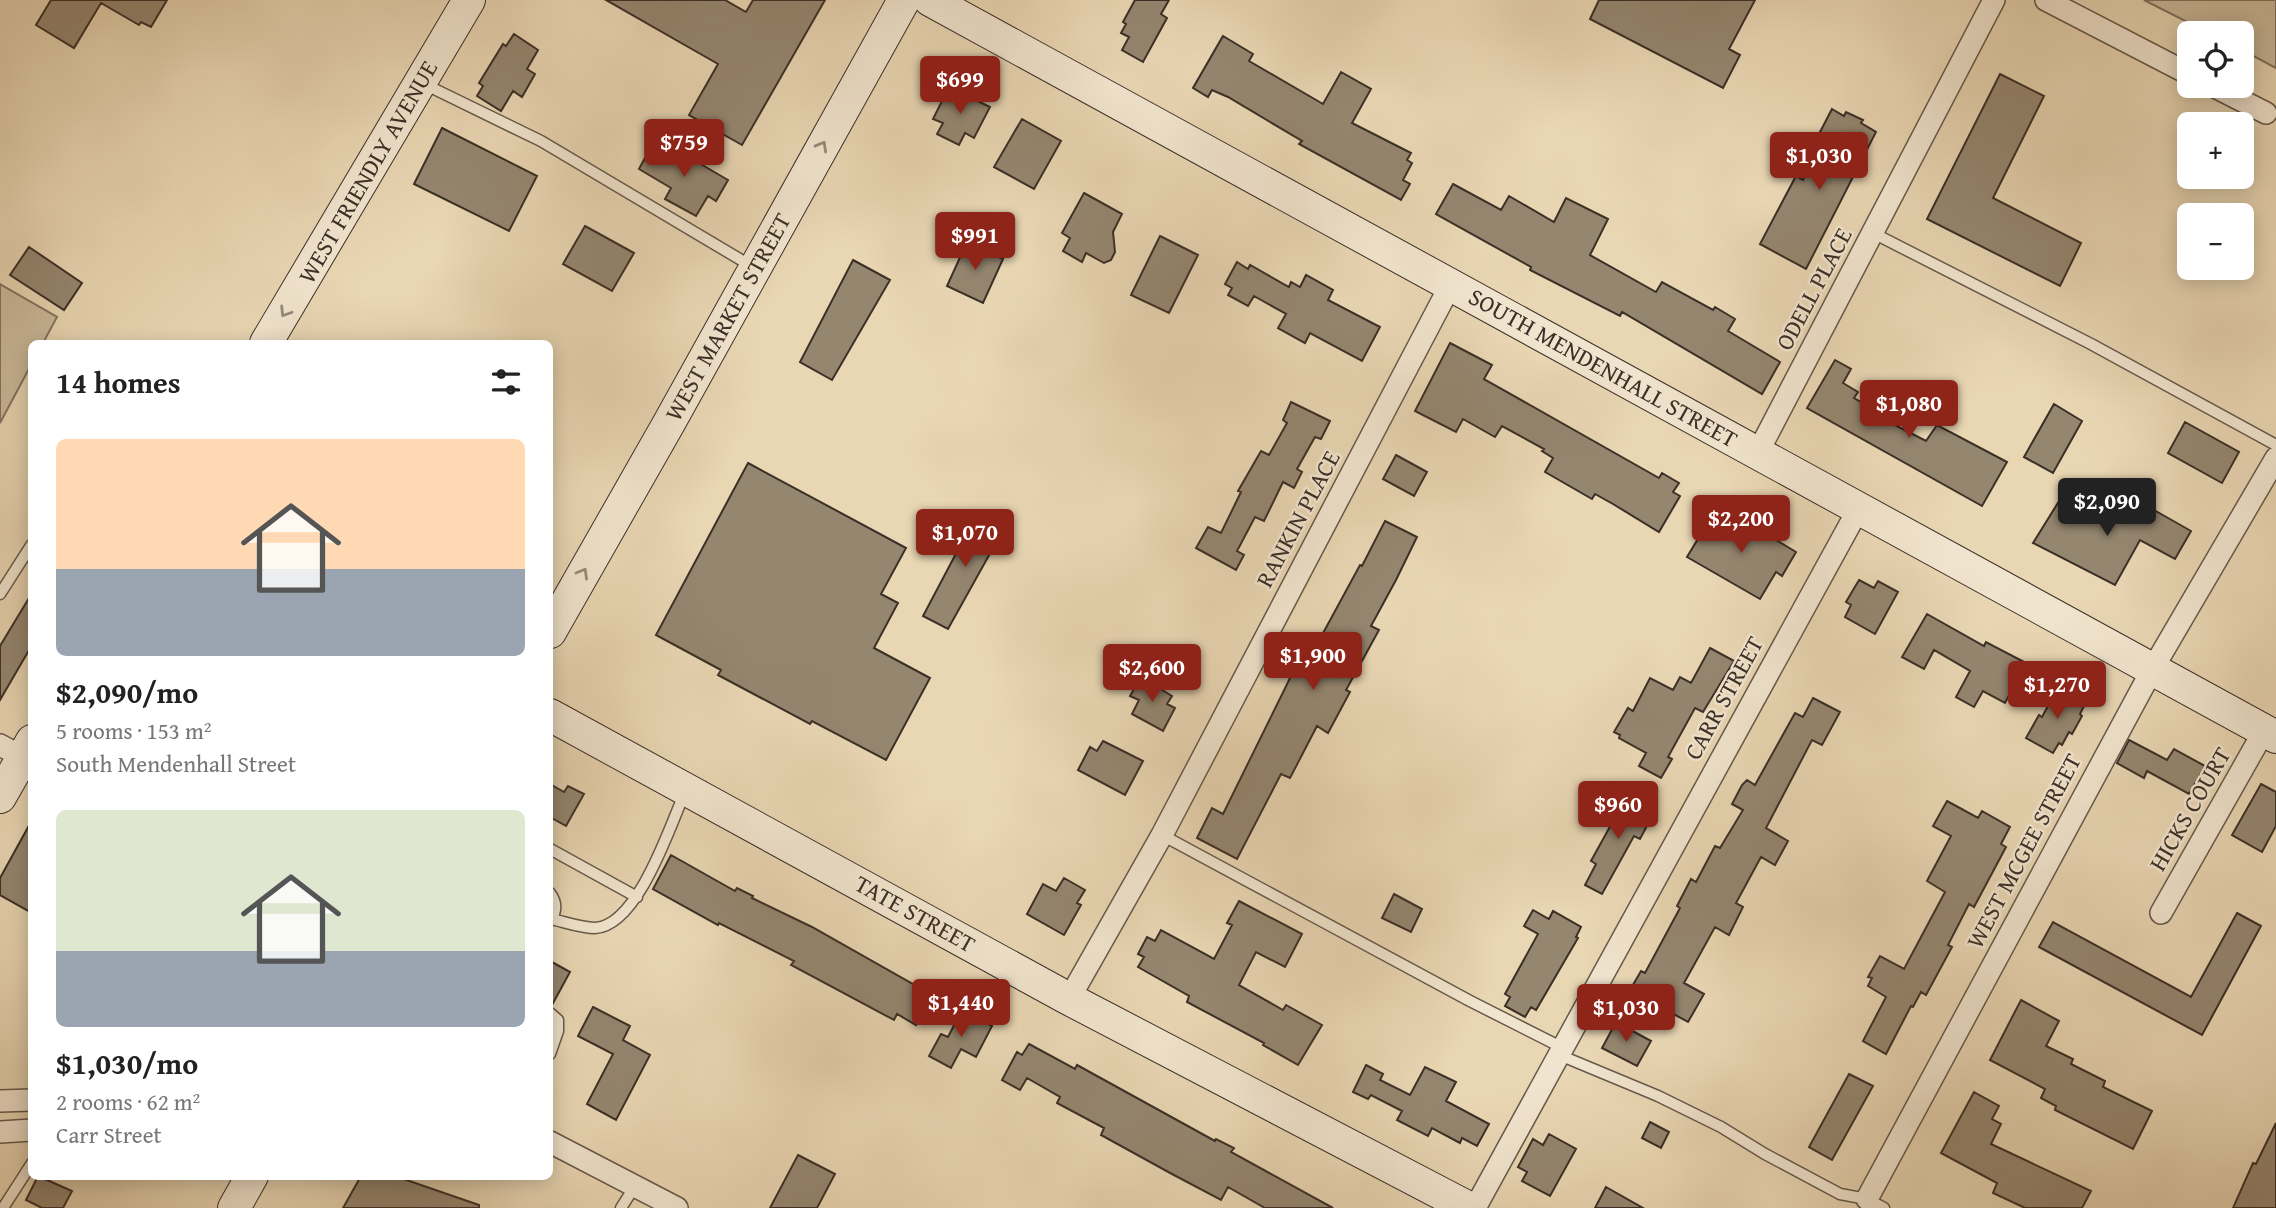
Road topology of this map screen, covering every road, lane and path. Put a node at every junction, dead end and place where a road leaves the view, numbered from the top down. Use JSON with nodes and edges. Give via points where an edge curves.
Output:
{"nodes":[{"id":1,"x":469,"y":0,"type":"edge"},
{"id":2,"x":904,"y":0,"type":"edge"},
{"id":3,"x":930,"y":0,"type":"edge"},
{"id":4,"x":1994,"y":0,"type":"edge"},
{"id":5,"x":2046,"y":0,"type":"edge"},
{"id":6,"x":2177,"y":68,"type":"edge"},
{"id":7,"x":421,"y":82,"type":"junction"},
{"id":8,"x":2237,"y":98,"type":"edge"},
{"id":9,"x":2266,"y":113,"type":"dead end"},
{"id":10,"x":1873,"y":233,"type":"junction"},
{"id":11,"x":755,"y":268,"type":"junction"},
{"id":12,"x":1451,"y":284,"type":"junction"},
{"id":13,"x":268,"y":340,"type":"edge"},
{"id":14,"x":2276,"y":445,"type":"edge"},
{"id":15,"x":1757,"y":454,"type":"junction"},
{"id":16,"x":2276,"y":458,"type":"edge"},
{"id":17,"x":1859,"y":508,"type":"junction"},
{"id":18,"x":28,"y":550,"type":"edge"},
{"id":19,"x":0,"y":594,"type":"edge"},
{"id":20,"x":553,"y":627,"type":"edge"},
{"id":21,"x":2152,"y":670,"type":"junction"},
{"id":22,"x":553,"y":717,"type":"edge"},
{"id":23,"x":2270,"y":734,"type":"edge"},
{"id":24,"x":21,"y":751,"type":"edge"},
{"id":25,"x":687,"y":790,"type":"junction"},
{"id":26,"x":0,"y":797,"type":"edge"},
{"id":27,"x":1162,"y":835,"type":"junction"},
{"id":28,"x":553,"y":851,"type":"edge"},
{"id":29,"x":637,"y":897,"type":"junction"},
{"id":30,"x":2161,"y":912,"type":"dead end"},
{"id":31,"x":553,"y":921,"type":"edge"},
{"id":32,"x":1069,"y":999,"type":"junction"},
{"id":33,"x":553,"y":1016,"type":"edge"},
{"id":34,"x":553,"y":1046,"type":"edge"},
{"id":35,"x":1559,"y":1050,"type":"junction"},
{"id":36,"x":28,"y":1100,"type":"edge"},
{"id":37,"x":0,"y":1101,"type":"edge"},
{"id":38,"x":28,"y":1130,"type":"edge"},
{"id":39,"x":0,"y":1132,"type":"edge"},
{"id":40,"x":553,"y":1144,"type":"edge"},
{"id":41,"x":28,"y":1169,"type":"edge"},
{"id":42,"x":249,"y":1180,"type":"edge"},
{"id":43,"x":635,"y":1186,"type":"junction"},
{"id":44,"x":1875,"y":1204,"type":"edge"},
{"id":45,"x":3,"y":1208,"type":"edge"},
{"id":46,"x":234,"y":1208,"type":"edge"},
{"id":47,"x":621,"y":1208,"type":"edge"},
{"id":48,"x":677,"y":1208,"type":"edge"},
{"id":49,"x":1469,"y":1208,"type":"edge"},
{"id":50,"x":1475,"y":1208,"type":"edge"}],
"edges":[{"from":1,"to":7,"type":"street","name":"WEST FRIENDLY AVENUE"},
{"from":11,"to":2,"type":"street","name":"WEST MARKET STREET","one_way":true},
{"from":3,"to":12,"type":"street","name":"SOUTH MENDENHALL STREET"},
{"from":4,"to":10,"type":"street","name":"ODELL PLACE"},
{"from":5,"to":6,"type":"street"},
{"from":7,"to":11,"type":"lane","via":[[541,141]]},
{"from":7,"to":13,"type":"street","name":"WEST FRIENDLY AVENUE","one_way":true},
{"from":8,"to":9,"type":"street"},
{"from":10,"to":14,"type":"lane"},
{"from":10,"to":15,"type":"street","name":"ODELL PLACE"},
{"from":20,"to":11,"type":"street","name":"WEST MARKET STREET","one_way":true},
{"from":12,"to":15,"type":"street","name":"SOUTH MENDENHALL STREET"},
{"from":12,"to":27,"type":"street","name":"RANKIN PLACE"},
{"from":15,"to":17,"type":"street","name":"SOUTH MENDENHALL STREET"},
{"from":16,"to":21,"type":"street","name":"WEST MCGEE STREET"},
{"from":17,"to":21,"type":"street","name":"SOUTH MENDENHALL STREET"},
{"from":17,"to":35,"type":"street","name":"CARR STREET"},
{"from":18,"to":19,"type":"lane"},
{"from":21,"to":23,"type":"street","name":"SOUTH MENDENHALL STREET"},
{"from":21,"to":44,"type":"street","name":"WEST MCGEE STREET"},
{"from":22,"to":25,"type":"street","name":"TATE STREET"},
{"from":23,"to":30,"type":"street","name":"HICKS COURT"},
{"from":24,"to":26,"type":"street"},
{"from":25,"to":29,"type":"lane"},
{"from":25,"to":32,"type":"street","name":"TATE STREET"},
{"from":27,"to":32,"type":"street","name":"RANKIN PLACE"},
{"from":27,"to":35,"type":"lane"},
{"from":28,"to":29,"type":"lane"},
{"from":29,"to":31,"type":"lane","via":[[614,922],[596,928]]},
{"from":32,"to":49,"type":"street","name":"TATE STREET"},
{"from":33,"to":34,"type":"lane","via":[[558,1031]]},
{"from":35,"to":44,"type":"lane","via":[[1721,1127],[1840,1194]]},
{"from":35,"to":50,"type":"street","name":"CARR STREET"},
{"from":36,"to":37,"type":"street"},
{"from":38,"to":39,"type":"street"},
{"from":40,"to":43,"type":"street"},
{"from":41,"to":45,"type":"lane"},
{"from":42,"to":46,"type":"street"},
{"from":43,"to":47,"type":"lane"},
{"from":43,"to":48,"type":"street"}]}
